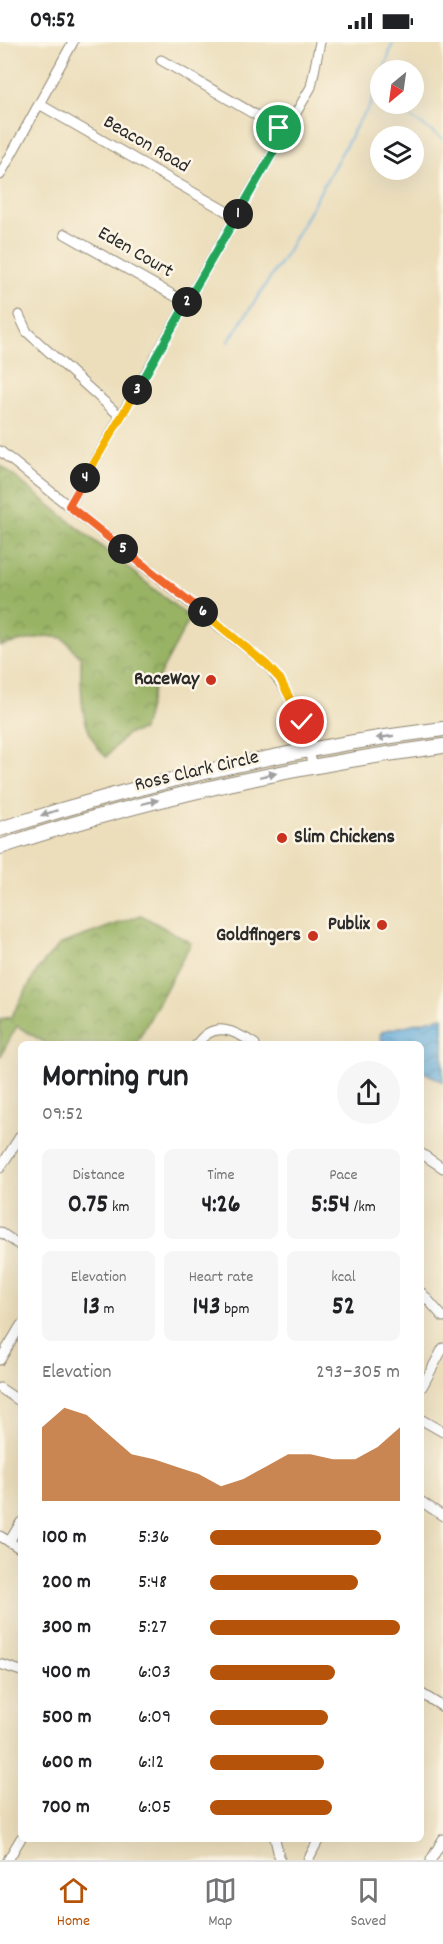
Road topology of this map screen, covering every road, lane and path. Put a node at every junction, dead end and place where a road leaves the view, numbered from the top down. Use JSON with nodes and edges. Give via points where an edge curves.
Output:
{"nodes":[{"id":1,"x":73,"y":42,"type":"edge"},
{"id":2,"x":321,"y":42,"type":"edge"},
{"id":3,"x":161,"y":60,"type":"dead end"},
{"id":4,"x":39,"y":104,"type":"junction"},
{"id":5,"x":285,"y":132,"type":"junction"},
{"id":6,"x":0,"y":175,"type":"edge"},
{"id":7,"x":236,"y":217,"type":"junction"},
{"id":8,"x":65,"y":234,"type":"dead end"},
{"id":9,"x":187,"y":303,"type":"junction"},
{"id":10,"x":19,"y":315,"type":"dead end"},
{"id":11,"x":120,"y":417,"type":"junction"},
{"id":12,"x":0,"y":451,"type":"edge"},
{"id":13,"x":69,"y":506,"type":"junction"},
{"id":14,"x":443,"y":729,"type":"edge"},
{"id":15,"x":410,"y":733,"type":"junction"},
{"id":16,"x":443,"y":746,"type":"edge"},
{"id":17,"x":310,"y":749,"type":"junction"},
{"id":18,"x":402,"y":751,"type":"junction"},
{"id":19,"x":312,"y":766,"type":"junction"},
{"id":20,"x":99,"y":798,"type":"junction"},
{"id":21,"x":105,"y":814,"type":"junction"},
{"id":22,"x":0,"y":829,"type":"edge"},
{"id":23,"x":0,"y":847,"type":"edge"},
{"id":24,"x":200,"y":1041,"type":"edge"},
{"id":25,"x":250,"y":1041,"type":"edge"},
{"id":26,"x":18,"y":1140,"type":"edge"},
{"id":27,"x":424,"y":1155,"type":"edge"},
{"id":28,"x":0,"y":1168,"type":"edge"},
{"id":29,"x":443,"y":1168,"type":"edge"},
{"id":30,"x":0,"y":1232,"type":"edge"},
{"id":31,"x":18,"y":1244,"type":"edge"},
{"id":32,"x":424,"y":1295,"type":"edge"},
{"id":33,"x":443,"y":1317,"type":"edge"},
{"id":34,"x":18,"y":1329,"type":"edge"},
{"id":35,"x":443,"y":1348,"type":"edge"},
{"id":36,"x":0,"y":1360,"type":"edge"},
{"id":37,"x":424,"y":1383,"type":"edge"},
{"id":38,"x":0,"y":1388,"type":"edge"},
{"id":39,"x":18,"y":1400,"type":"edge"},
{"id":40,"x":424,"y":1421,"type":"edge"},
{"id":41,"x":443,"y":1432,"type":"edge"},
{"id":42,"x":424,"y":1503,"type":"edge"},
{"id":43,"x":443,"y":1516,"type":"edge"},
{"id":44,"x":18,"y":1527,"type":"edge"},
{"id":45,"x":0,"y":1536,"type":"edge"},
{"id":46,"x":9,"y":1542,"type":"junction"},
{"id":47,"x":18,"y":1547,"type":"edge"},
{"id":48,"x":0,"y":1664,"type":"edge"},
{"id":49,"x":18,"y":1670,"type":"edge"},
{"id":50,"x":424,"y":1695,"type":"edge"},
{"id":51,"x":443,"y":1707,"type":"edge"},
{"id":52,"x":443,"y":1839,"type":"edge"},
{"id":53,"x":19,"y":1842,"type":"edge"},
{"id":54,"x":276,"y":1842,"type":"edge"},
{"id":55,"x":317,"y":1842,"type":"edge"},
{"id":56,"x":12,"y":1858,"type":"edge"},
{"id":57,"x":280,"y":1860,"type":"edge"},
{"id":58,"x":308,"y":1860,"type":"edge"},
{"id":59,"x":431,"y":1860,"type":"edge"}],
"edges":[{"from":1,"to":4,"type":"street"},
{"from":2,"to":5,"type":"street","via":[[311,87]]},
{"from":3,"to":5,"type":"street"},
{"from":4,"to":6,"type":"street"},
{"from":4,"to":7,"type":"street","name":"Beacon Road"},
{"from":5,"to":7,"type":"street"},
{"from":7,"to":9,"type":"street"},
{"from":8,"to":9,"type":"street","name":"Eden Court"},
{"from":9,"to":11,"type":"street"},
{"from":10,"to":11,"type":"street","via":[[27,332]]},
{"from":11,"to":13,"type":"street"},
{"from":12,"to":13,"type":"street"},
{"from":13,"to":17,"type":"street","via":[[266,664],[294,703]]},
{"from":14,"to":15,"type":"highway","name":"Ross Clark Circle"},
{"from":15,"to":17,"type":"highway","name":"Ross Clark Circle","one_way":true},
{"from":15,"to":18,"type":"highway","via":[[410,743]]},
{"from":16,"to":18,"type":"highway","name":"Ross Clark Circle"},
{"from":17,"to":19,"type":"street"},
{"from":17,"to":20,"type":"highway","name":"Ross Clark Circle"},
{"from":18,"to":19,"type":"highway","name":"Ross Clark Circle"},
{"from":21,"to":19,"type":"highway","name":"Ross Clark Circle","one_way":true},
{"from":20,"to":21,"type":"highway"},
{"from":20,"to":22,"type":"highway","name":"Ross Clark Circle","one_way":true},
{"from":21,"to":23,"type":"highway","name":"Ross Clark Circle"},
{"from":24,"to":25,"type":"street","via":[[213,1027],[234,1031]]},
{"from":26,"to":28,"type":"street"},
{"from":27,"to":29,"type":"street"},
{"from":30,"to":31,"type":"street"},
{"from":32,"to":33,"type":"street"},
{"from":34,"to":36,"type":"street"},
{"from":35,"to":37,"type":"street"},
{"from":38,"to":39,"type":"street"},
{"from":40,"to":41,"type":"street"},
{"from":42,"to":43,"type":"street"},
{"from":44,"to":46,"type":"street"},
{"from":45,"to":46,"type":"street"},
{"from":46,"to":47,"type":"street"},
{"from":48,"to":49,"type":"street"},
{"from":50,"to":51,"type":"street"},
{"from":52,"to":59,"type":"street"},
{"from":53,"to":56,"type":"street"},
{"from":54,"to":57,"type":"street"},
{"from":55,"to":58,"type":"street"}]}
